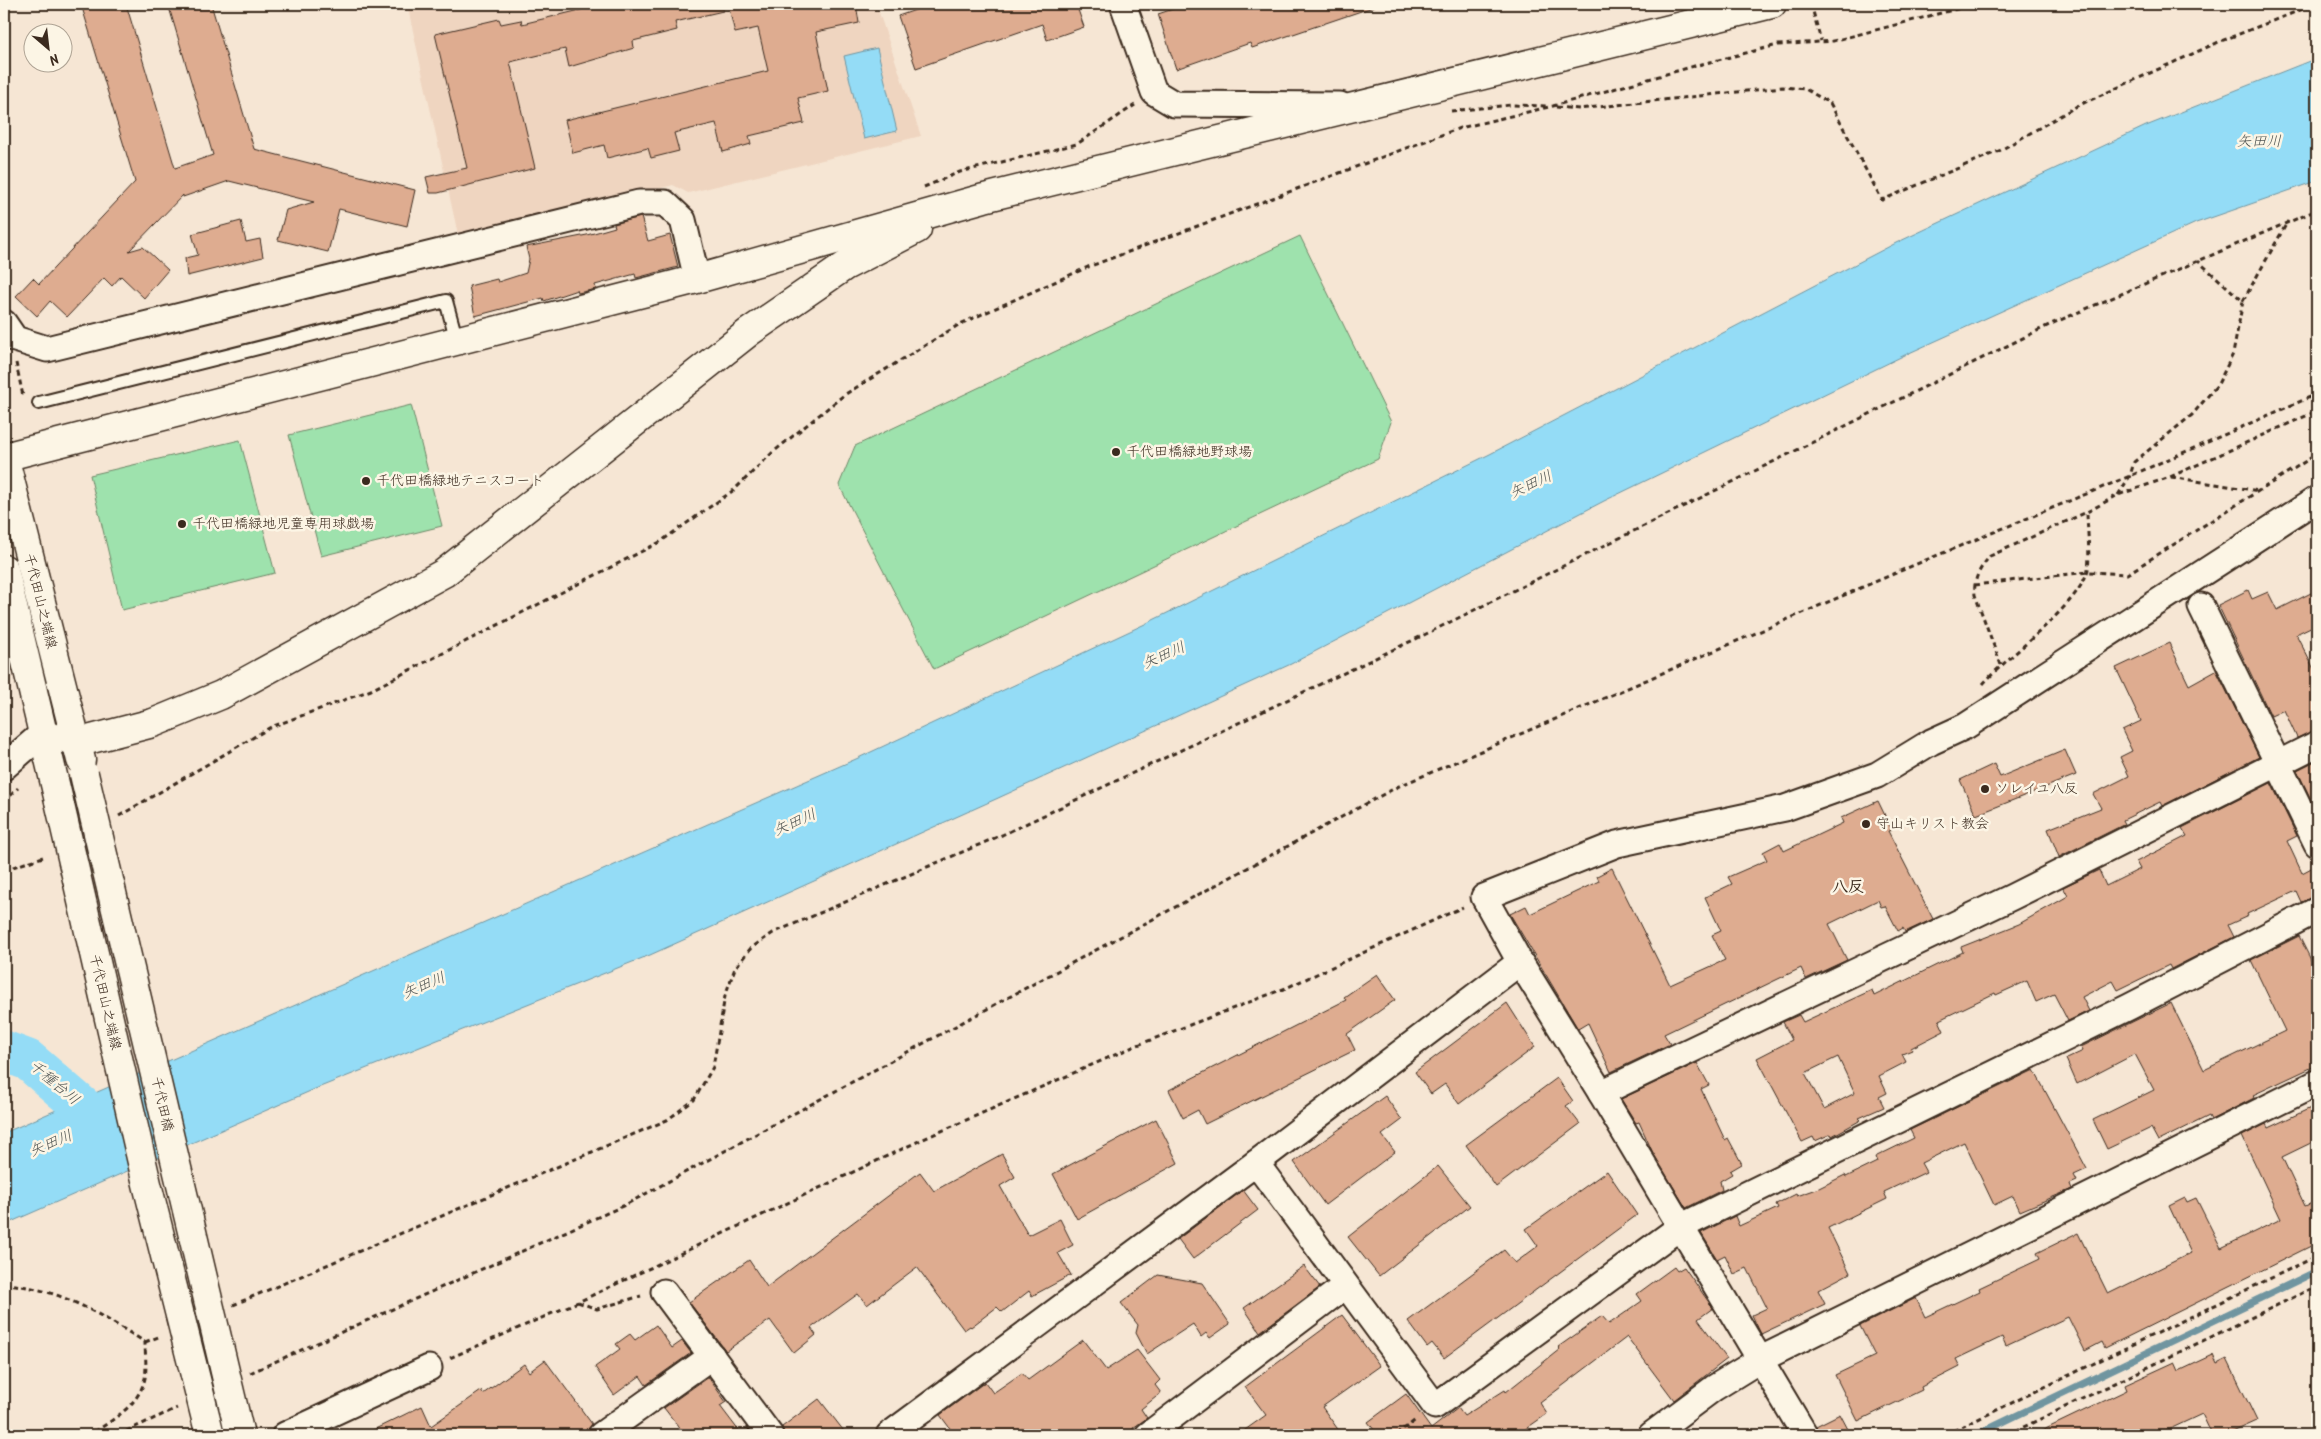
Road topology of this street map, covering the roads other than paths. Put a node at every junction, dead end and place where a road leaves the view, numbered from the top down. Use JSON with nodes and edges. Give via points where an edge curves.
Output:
{"nodes":[{"id":1,"x":1123,"y":4,"type":"edge"},
{"id":2,"x":1772,"y":4,"type":"edge"},
{"id":3,"x":1358,"y":105,"type":"junction"},
{"id":4,"x":984,"y":198,"type":"junction"},
{"id":5,"x":819,"y":245,"type":"junction"},
{"id":6,"x":831,"y":277,"type":"junction"},
{"id":7,"x":698,"y":279,"type":"junction"},
{"id":8,"x":457,"y":341,"type":"junction"},
{"id":9,"x":10,"y":342,"type":"edge"},
{"id":10,"x":39,"y":403,"type":"dead end"},
{"id":11,"x":4,"y":457,"type":"edge"},
{"id":12,"x":2317,"y":499,"type":"edge"},
{"id":13,"x":4,"y":569,"type":"edge"},
{"id":14,"x":2201,"y":606,"type":"dead end"},
{"id":15,"x":44,"y":733,"type":"junction"},
{"id":16,"x":76,"y":743,"type":"junction"},
{"id":17,"x":2317,"y":744,"type":"edge"},
{"id":18,"x":2278,"y":762,"type":"junction"},
{"id":19,"x":4,"y":767,"type":"edge"},
{"id":20,"x":84,"y":774,"type":"joint"},
{"id":21,"x":2317,"y":844,"type":"edge"},
{"id":22,"x":2317,"y":910,"type":"edge"},
{"id":23,"x":1520,"y":962,"type":"junction"},
{"id":24,"x":2317,"y":1083,"type":"edge"},
{"id":25,"x":1601,"y":1093,"type":"junction"},
{"id":26,"x":1256,"y":1163,"type":"junction"},
{"id":27,"x":1680,"y":1227,"type":"junction"},
{"id":28,"x":1345,"y":1286,"type":"junction"},
{"id":29,"x":664,"y":1292,"type":"road end"},
{"id":30,"x":712,"y":1356,"type":"junction"},
{"id":31,"x":1761,"y":1360,"type":"junction"},
{"id":32,"x":429,"y":1368,"type":"road end"},
{"id":33,"x":210,"y":1435,"type":"edge"},
{"id":34,"x":240,"y":1435,"type":"edge"},
{"id":35,"x":285,"y":1435,"type":"edge"},
{"id":36,"x":601,"y":1435,"type":"edge"},
{"id":37,"x":770,"y":1435,"type":"edge"},
{"id":38,"x":889,"y":1435,"type":"edge"},
{"id":39,"x":1148,"y":1435,"type":"edge"},
{"id":40,"x":1651,"y":1435,"type":"edge"},
{"id":41,"x":1805,"y":1435,"type":"edge"}],
"edges":[{"from":1,"to":3,"type":"street","via":[[1154,92],[1174,104]]},
{"from":2,"to":3,"type":"street"},
{"from":3,"to":4,"type":"street"},
{"from":4,"to":5,"type":"street"},
{"from":4,"to":6,"type":"street","via":[[913,230],[845,266]]},
{"from":5,"to":6,"type":"street","via":[[831,247],[838,253],[839,263]]},
{"from":5,"to":7,"type":"street"},
{"from":6,"to":16,"type":"street","via":[[749,332],[444,573],[220,694],[153,722]]},
{"from":7,"to":8,"type":"street"},
{"from":7,"to":9,"type":"street","via":[[683,220],[665,203],[639,203],[46,349]]},
{"from":8,"to":10,"type":"lane","via":[[446,301]]},
{"from":8,"to":11,"type":"street"},
{"from":11,"to":16,"type":"street","name":"千代田山之端線"},
{"from":12,"to":23,"type":"street","via":[[1966,726],[1931,742],[1877,775],[1784,808],[1617,844],[1484,896]]},
{"from":13,"to":15,"type":"street","name":"千代田山之端線"},
{"from":14,"to":18,"type":"street"},
{"from":15,"to":16,"type":"street"},
{"from":15,"to":19,"type":"street"},
{"from":15,"to":33,"type":"street","name":"千代田山之端線","bridge":true,"via":[[147,1184]]},
{"from":16,"to":20,"type":"street","name":"千代田山之端線"},
{"from":17,"to":18,"type":"street"},
{"from":18,"to":21,"type":"street"},
{"from":18,"to":25,"type":"street","via":[[2012,897]]},
{"from":20,"to":34,"type":"street","name":"千代田橋","bridge":true},
{"from":22,"to":27,"type":"street","via":[[2129,1007]]},
{"from":23,"to":25,"type":"street"},
{"from":23,"to":26,"type":"street"},
{"from":24,"to":31,"type":"street"},
{"from":25,"to":27,"type":"street"},
{"from":26,"to":28,"type":"street"},
{"from":26,"to":38,"type":"street"},
{"from":27,"to":28,"type":"street","via":[[1435,1406]]},
{"from":27,"to":31,"type":"street"},
{"from":28,"to":39,"type":"street"},
{"from":29,"to":30,"type":"street"},
{"from":30,"to":36,"type":"street"},
{"from":30,"to":37,"type":"street"},
{"from":31,"to":40,"type":"street","via":[[1714,1388]]},
{"from":31,"to":41,"type":"street"},
{"from":32,"to":35,"type":"street"}]}
